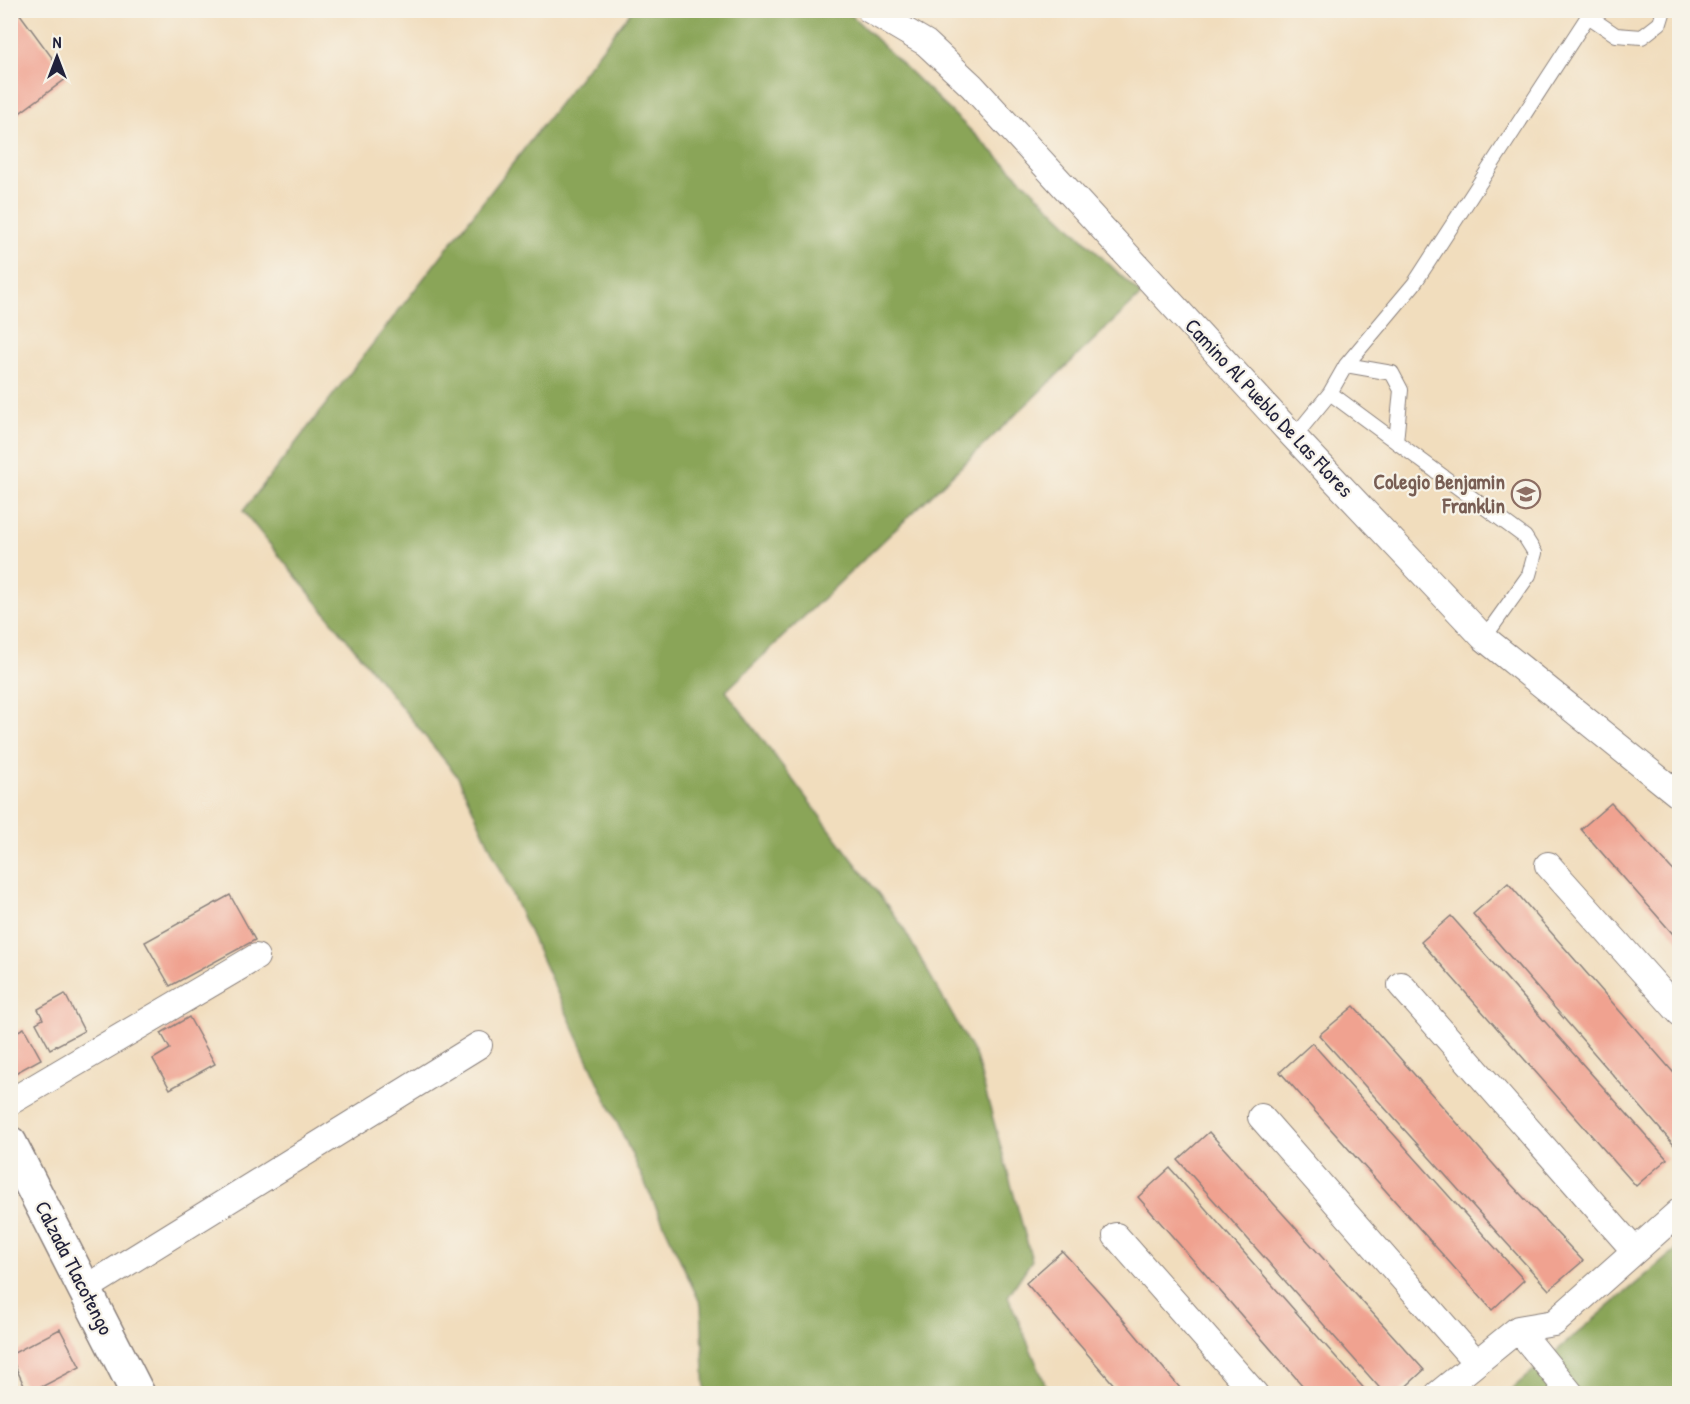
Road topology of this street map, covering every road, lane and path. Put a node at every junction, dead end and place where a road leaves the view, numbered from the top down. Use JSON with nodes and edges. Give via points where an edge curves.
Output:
{"nodes":[{"id":1,"x":870,"y":10,"type":"edge"},
{"id":2,"x":1664,"y":10,"type":"edge"},
{"id":3,"x":1590,"y":13,"type":"edge"},
{"id":4,"x":1346,"y":365,"type":"junction"},
{"id":5,"x":1330,"y":393,"type":"junction"},
{"id":6,"x":1294,"y":437,"type":"junction"},
{"id":7,"x":1396,"y":442,"type":"junction"},
{"id":8,"x":1484,"y":639,"type":"junction"},
{"id":9,"x":1680,"y":796,"type":"edge"},
{"id":10,"x":1548,"y":865,"type":"dead end"},
{"id":11,"x":256,"y":957,"type":"dead end"},
{"id":12,"x":1401,"y":985,"type":"dead end"},
{"id":13,"x":1680,"y":1012,"type":"edge"},
{"id":14,"x":479,"y":1045,"type":"dead end"},
{"id":15,"x":10,"y":1102,"type":"edge"},
{"id":16,"x":1261,"y":1117,"type":"dead end"},
{"id":17,"x":10,"y":1143,"type":"edge"},
{"id":18,"x":1680,"y":1211,"type":"edge"},
{"id":19,"x":1116,"y":1236,"type":"dead end"},
{"id":20,"x":1634,"y":1250,"type":"junction"},
{"id":21,"x":85,"y":1289,"type":"junction"},
{"id":22,"x":1518,"y":1329,"type":"junction"},
{"id":23,"x":1476,"y":1362,"type":"junction"},
{"id":24,"x":131,"y":1391,"type":"edge"},
{"id":25,"x":1255,"y":1394,"type":"edge"},
{"id":26,"x":1438,"y":1394,"type":"edge"},
{"id":27,"x":1571,"y":1394,"type":"edge"}],
"edges":[{"from":1,"to":6,"type":"street","name":"Camino Al Pueblo De Las Flores","via":[[926,43],[972,86]]},
{"from":2,"to":3,"type":"lane","via":[[1660,23],[1642,37],[1616,34]]},
{"from":3,"to":4,"type":"lane","via":[[1414,284]]},
{"from":4,"to":5,"type":"lane"},
{"from":4,"to":7,"type":"lane","via":[[1392,373],[1401,390]]},
{"from":5,"to":6,"type":"lane"},
{"from":5,"to":7,"type":"lane"},
{"from":6,"to":8,"type":"street","name":"Camino Al Pueblo De Las Flores"},
{"from":7,"to":8,"type":"lane","via":[[1525,537],[1535,553],[1529,575]]},
{"from":8,"to":9,"type":"street","name":"Camino Al Pueblo De Las Flores"},
{"from":10,"to":13,"type":"street"},
{"from":11,"to":15,"type":"street"},
{"from":12,"to":20,"type":"street"},
{"from":14,"to":21,"type":"street"},
{"from":16,"to":23,"type":"street"},
{"from":17,"to":21,"type":"street","name":"Calzada Tlacotengo"},
{"from":18,"to":20,"type":"street"},
{"from":19,"to":25,"type":"street"},
{"from":20,"to":22,"type":"street","via":[[1554,1323]]},
{"from":21,"to":24,"type":"street","name":"Calzada Tlacotengo"},
{"from":22,"to":23,"type":"street"},
{"from":22,"to":27,"type":"street"},
{"from":23,"to":26,"type":"street"}]}
